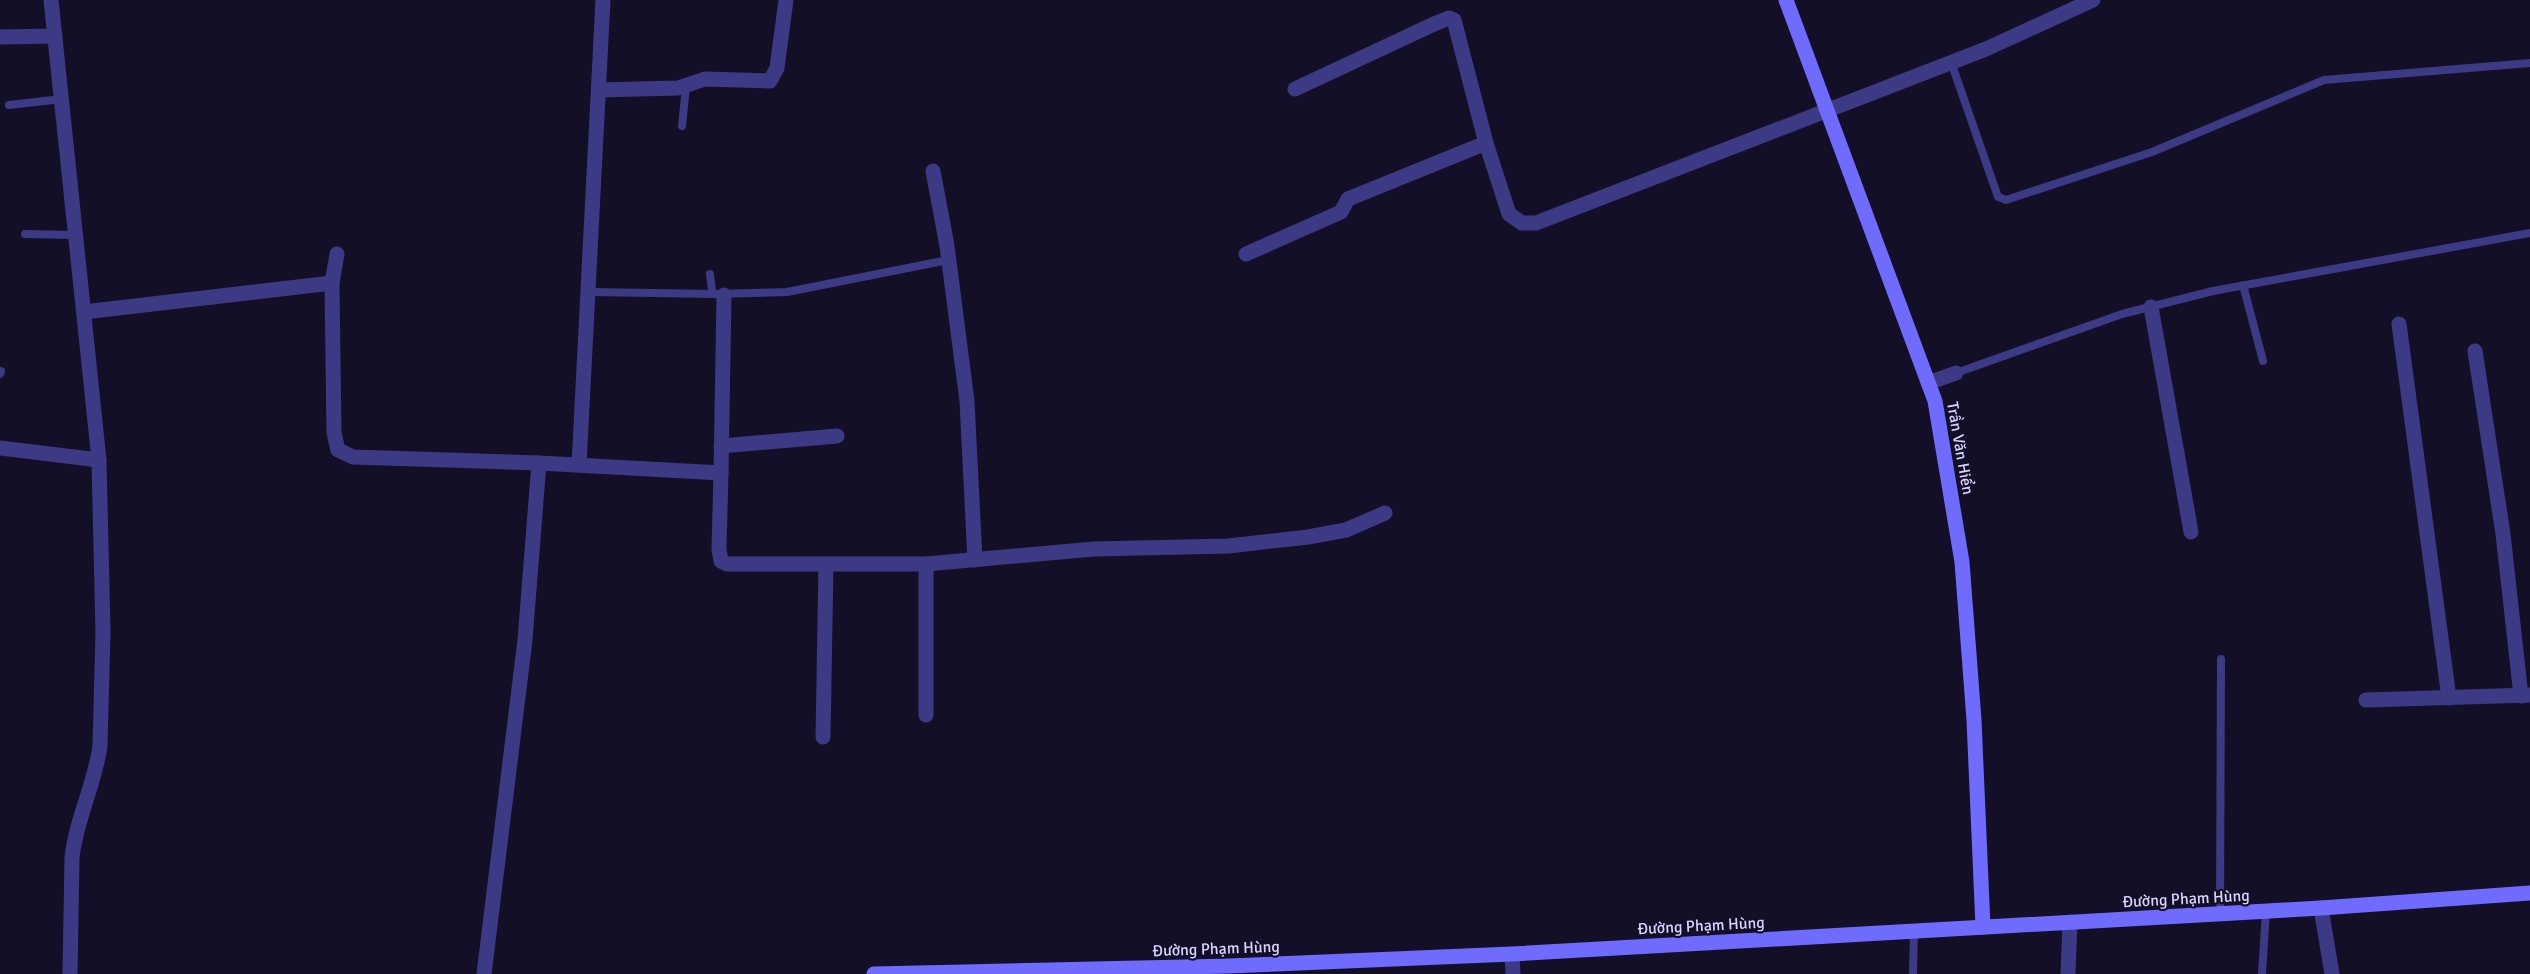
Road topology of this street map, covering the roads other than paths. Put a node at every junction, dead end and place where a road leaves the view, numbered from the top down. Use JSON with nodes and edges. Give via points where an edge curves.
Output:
{"nodes":[{"id":1,"x":51,"y":0,"type":"edge"},
{"id":2,"x":603,"y":0,"type":"edge"},
{"id":3,"x":786,"y":0,"type":"edge"},
{"id":4,"x":1786,"y":0,"type":"edge"},
{"id":5,"x":2093,"y":0,"type":"edge"},
{"id":6,"x":55,"y":36,"type":"junction"},
{"id":7,"x":0,"y":37,"type":"edge"},
{"id":8,"x":1951,"y":62,"type":"junction"},
{"id":9,"x":2530,"y":63,"type":"edge"},
{"id":10,"x":686,"y":87,"type":"junction"},
{"id":11,"x":1295,"y":89,"type":"dead end"},
{"id":12,"x":599,"y":90,"type":"junction"},
{"id":13,"x":62,"y":99,"type":"junction"},
{"id":14,"x":1838,"y":104,"type":"junction"},
{"id":15,"x":9,"y":105,"type":"dead end"},
{"id":16,"x":682,"y":126,"type":"dead end"},
{"id":17,"x":1486,"y":143,"type":"junction"},
{"id":18,"x":933,"y":171,"type":"dead end"},
{"id":19,"x":2530,"y":233,"type":"edge"},
{"id":20,"x":25,"y":234,"type":"dead end"},
{"id":21,"x":76,"y":235,"type":"junction"},
{"id":22,"x":337,"y":254,"type":"dead end"},
{"id":23,"x":1246,"y":254,"type":"dead end"},
{"id":24,"x":948,"y":260,"type":"junction"},
{"id":25,"x":710,"y":274,"type":"dead end"},
{"id":26,"x":332,"y":283,"type":"junction"},
{"id":27,"x":2243,"y":285,"type":"junction"},
{"id":28,"x":590,"y":292,"type":"junction"},
{"id":29,"x":719,"y":295,"type":"junction"},
{"id":30,"x":2151,"y":307,"type":"junction"},
{"id":31,"x":84,"y":312,"type":"junction"},
{"id":32,"x":2399,"y":324,"type":"dead end"},
{"id":33,"x":2475,"y":351,"type":"dead end"},
{"id":34,"x":2263,"y":362,"type":"dead end"},
{"id":35,"x":1950,"y":375,"type":"joint"},
{"id":36,"x":1928,"y":383,"type":"junction"},
{"id":37,"x":837,"y":436,"type":"dead end"},
{"id":38,"x":721,"y":446,"type":"junction"},
{"id":39,"x":0,"y":448,"type":"edge"},
{"id":40,"x":99,"y":460,"type":"junction"},
{"id":41,"x":539,"y":463,"type":"junction"},
{"id":42,"x":579,"y":465,"type":"junction"},
{"id":43,"x":721,"y":473,"type":"junction"},
{"id":44,"x":1384,"y":513,"type":"dead end"},
{"id":45,"x":2191,"y":532,"type":"dead end"},
{"id":46,"x":975,"y":560,"type":"junction"},
{"id":47,"x":826,"y":564,"type":"junction"},
{"id":48,"x":926,"y":564,"type":"junction"},
{"id":49,"x":2221,"y":659,"type":"dead end"},
{"id":50,"x":2525,"y":695,"type":"edge"},
{"id":51,"x":2449,"y":698,"type":"junction"},
{"id":52,"x":2367,"y":700,"type":"dead end"},
{"id":53,"x":926,"y":715,"type":"dead end"},
{"id":54,"x":823,"y":737,"type":"dead end"},
{"id":55,"x":2530,"y":893,"type":"edge"},
{"id":56,"x":2321,"y":908,"type":"junction"},
{"id":57,"x":2266,"y":911,"type":"junction"},
{"id":58,"x":2220,"y":914,"type":"junction"},
{"id":59,"x":2070,"y":922,"type":"junction"},
{"id":60,"x":1983,"y":927,"type":"junction"},
{"id":61,"x":1914,"y":930,"type":"junction"},
{"id":62,"x":1512,"y":954,"type":"junction"},
{"id":63,"x":1229,"y":970,"type":"edge"},
{"id":64,"x":1061,"y":972,"type":"edge"},
{"id":65,"x":70,"y":974,"type":"edge"},
{"id":66,"x":484,"y":974,"type":"edge"},
{"id":67,"x":874,"y":974,"type":"edge"},
{"id":68,"x":908,"y":974,"type":"edge"},
{"id":69,"x":1513,"y":974,"type":"edge"},
{"id":70,"x":1913,"y":974,"type":"edge"},
{"id":71,"x":2068,"y":974,"type":"edge"},
{"id":72,"x":2262,"y":974,"type":"edge"},
{"id":73,"x":2332,"y":974,"type":"edge"}],
"edges":[{"from":1,"to":6,"type":"street"},
{"from":2,"to":12,"type":"street"},
{"from":3,"to":10,"type":"street","via":[[777,68],[771,81],[705,79]]},
{"from":4,"to":14,"type":"main road","name":"Trần Văn Hiển"},
{"from":5,"to":8,"type":"street"},
{"from":6,"to":7,"type":"street"},
{"from":6,"to":13,"type":"street"},
{"from":8,"to":9,"type":"lane","via":[[1998,197],[2006,200],[2152,152],[2324,80]]},
{"from":8,"to":14,"type":"street"},
{"from":10,"to":12,"type":"street"},
{"from":10,"to":16,"type":"lane"},
{"from":11,"to":17,"type":"street","via":[[1449,18],[1456,24]]},
{"from":12,"to":28,"type":"street"},
{"from":13,"to":15,"type":"lane"},
{"from":13,"to":21,"type":"street"},
{"from":14,"to":17,"type":"street","via":[[1536,223],[1522,223],[1509,214]]},
{"from":14,"to":36,"type":"main road","name":"Trần Văn Hiển"},
{"from":17,"to":23,"type":"street","via":[[1352,197],[1341,212]]},
{"from":18,"to":24,"type":"street"},
{"from":19,"to":27,"type":"lane"},
{"from":20,"to":21,"type":"lane"},
{"from":21,"to":31,"type":"street"},
{"from":22,"to":26,"type":"street"},
{"from":24,"to":29,"type":"lane","via":[[787,292]]},
{"from":24,"to":46,"type":"street","via":[[967,401]]},
{"from":25,"to":29,"type":"lane","via":[[712,291]]},
{"from":26,"to":31,"type":"street"},
{"from":26,"to":41,"type":"street","via":[[334,433],[338,450],[353,457]]},
{"from":27,"to":30,"type":"lane"},
{"from":27,"to":34,"type":"lane"},
{"from":28,"to":29,"type":"lane"},
{"from":28,"to":42,"type":"street"},
{"from":29,"to":38,"type":"street"},
{"from":30,"to":35,"type":"lane"},
{"from":30,"to":45,"type":"street"},
{"from":31,"to":40,"type":"street"},
{"from":32,"to":51,"type":"street"},
{"from":33,"to":50,"type":"street"},
{"from":35,"to":36,"type":"street"},
{"from":36,"to":60,"type":"main road","name":"Trần Văn Hiển","via":[[1935,401],[1962,562]]},
{"from":37,"to":38,"type":"street"},
{"from":38,"to":43,"type":"street"},
{"from":39,"to":40,"type":"street"},
{"from":40,"to":65,"type":"street","via":[[103,631],[100,746],[74,839]]},
{"from":41,"to":42,"type":"street"},
{"from":41,"to":66,"type":"street","via":[[524,652]]},
{"from":42,"to":43,"type":"street"},
{"from":43,"to":47,"type":"street","via":[[721,561]]},
{"from":44,"to":46,"type":"street","via":[[1346,530],[1257,544],[1094,549]]},
{"from":46,"to":48,"type":"street"},
{"from":47,"to":48,"type":"street"},
{"from":47,"to":54,"type":"street"},
{"from":48,"to":53,"type":"street"},
{"from":49,"to":58,"type":"lane"},
{"from":50,"to":51,"type":"street"},
{"from":51,"to":52,"type":"street"},
{"from":55,"to":56,"type":"main road","name":"Đường Phạm Hùng"},
{"from":56,"to":57,"type":"main road","name":"Đường Phạm Hùng"},
{"from":56,"to":73,"type":"street"},
{"from":57,"to":58,"type":"main road","name":"Đường Phạm Hùng"},
{"from":57,"to":72,"type":"lane"},
{"from":58,"to":59,"type":"main road","name":"Đường Phạm Hùng"},
{"from":59,"to":60,"type":"main road","name":"Đường Phạm Hùng"},
{"from":59,"to":71,"type":"street"},
{"from":60,"to":61,"type":"main road","name":"Đường Phạm Hùng"},
{"from":61,"to":62,"type":"main road","name":"Đường Phạm Hùng"},
{"from":61,"to":70,"type":"lane"},
{"from":62,"to":63,"type":"main road","name":"Đường Phạm Hùng"},
{"from":62,"to":69,"type":"street"},
{"from":63,"to":64,"type":"main road","name":"Đường Phạm Hùng"},
{"from":64,"to":68,"type":"main road","name":"Đường Phạm Hùng"},
{"from":67,"to":68,"type":"main road","name":"Đường Phạm Hùng"}]}
